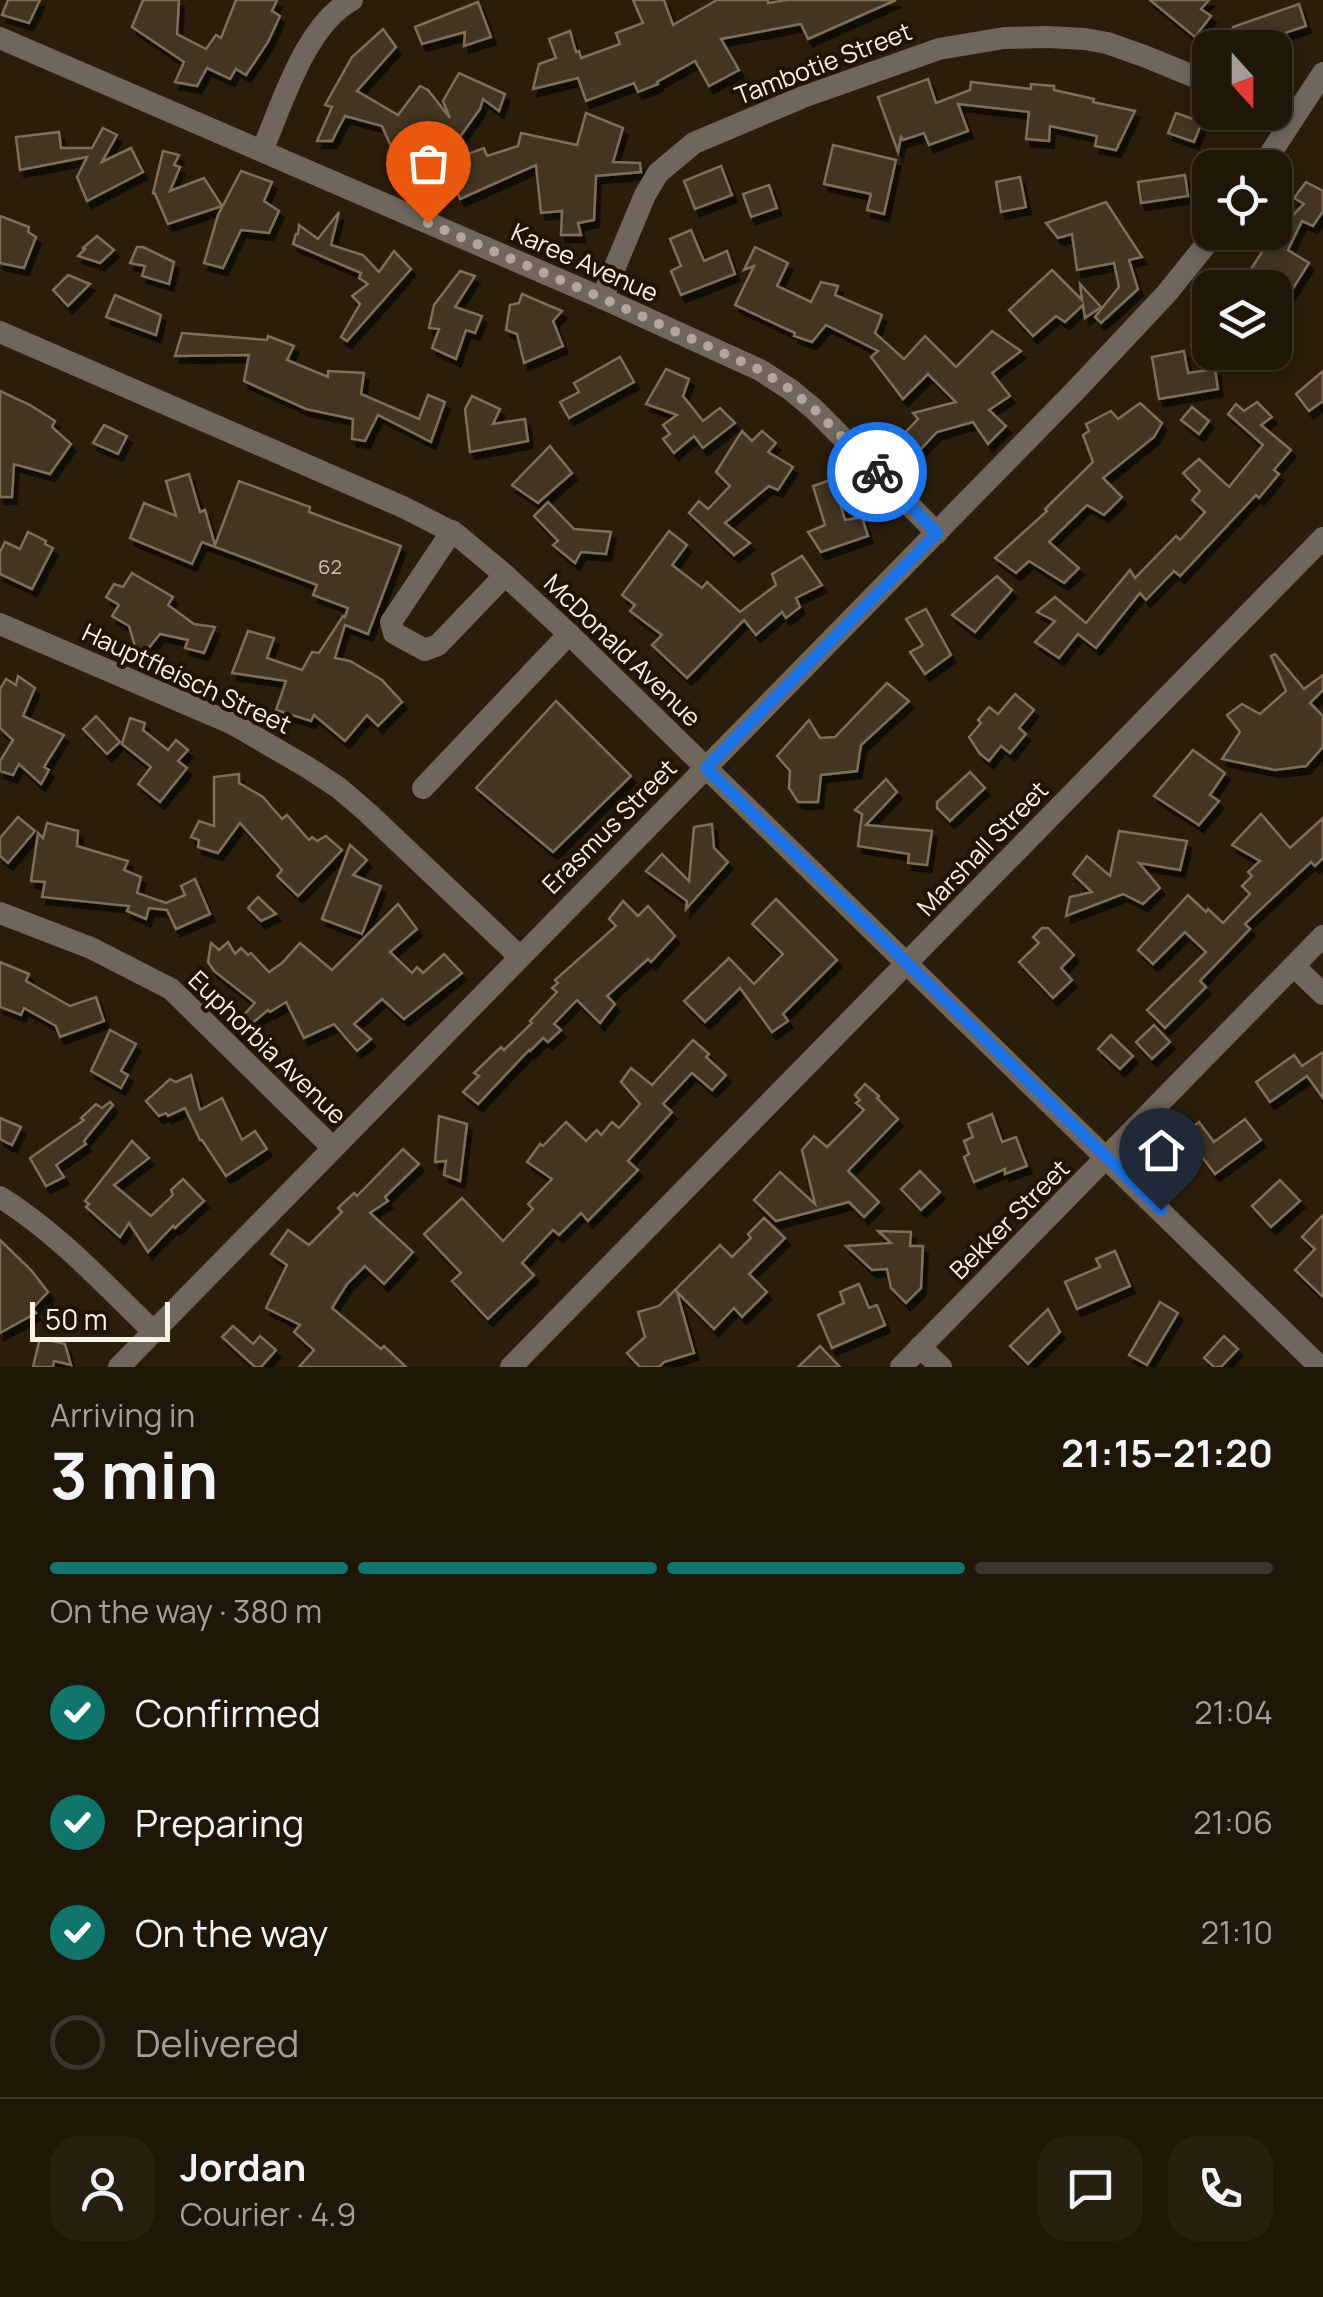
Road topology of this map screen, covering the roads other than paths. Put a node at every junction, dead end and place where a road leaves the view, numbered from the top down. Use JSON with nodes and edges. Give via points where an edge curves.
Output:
{"nodes":[{"id":1,"x":352,"y":0,"type":"edge"},
{"id":2,"x":0,"y":38,"type":"edge"},
{"id":3,"x":1323,"y":73,"type":"edge"},
{"id":4,"x":1192,"y":75,"type":"edge"},
{"id":5,"x":1292,"y":105,"type":"edge"},
{"id":6,"x":262,"y":151,"type":"junction"},
{"id":7,"x":1201,"y":250,"type":"edge"},
{"id":8,"x":602,"y":298,"type":"junction"},
{"id":9,"x":0,"y":332,"type":"edge"},
{"id":10,"x":452,"y":531,"type":"junction"},
{"id":11,"x":937,"y":533,"type":"junction"},
{"id":12,"x":1323,"y":538,"type":"edge"},
{"id":13,"x":505,"y":575,"type":"junction"},
{"id":14,"x":0,"y":624,"type":"edge"},
{"id":15,"x":569,"y":634,"type":"junction"},
{"id":16,"x":706,"y":768,"type":"junction"},
{"id":17,"x":424,"y":788,"type":"dead end"},
{"id":18,"x":0,"y":913,"type":"edge"},
{"id":19,"x":1323,"y":936,"type":"edge"},
{"id":20,"x":520,"y":956,"type":"junction"},
{"id":21,"x":907,"y":963,"type":"junction"},
{"id":22,"x":1294,"y":966,"type":"junction"},
{"id":23,"x":1323,"y":994,"type":"edge"},
{"id":24,"x":333,"y":1148,"type":"junction"},
{"id":25,"x":1108,"y":1158,"type":"junction"},
{"id":26,"x":0,"y":1198,"type":"edge"},
{"id":27,"x":152,"y":1331,"type":"junction"},
{"id":28,"x":920,"y":1347,"type":"junction"},
{"id":29,"x":119,"y":1367,"type":"edge"},
{"id":30,"x":512,"y":1367,"type":"edge"},
{"id":31,"x":901,"y":1367,"type":"edge"},
{"id":32,"x":941,"y":1367,"type":"edge"},
{"id":33,"x":1320,"y":1367,"type":"edge"}],
"edges":[{"from":1,"to":6,"type":"street","via":[[313,40]]},
{"from":2,"to":6,"type":"street","name":"Karee Avenue"},
{"from":3,"to":5,"type":"street"},
{"from":4,"to":8,"type":"street","name":"Tambotie Street","via":[[1106,43],[1004,38],[939,49],[804,97],[694,143],[658,173]]},
{"from":6,"to":8,"type":"street","name":"Karee Avenue"},
{"from":7,"to":11,"type":"street","name":"Erasmus Street"},
{"from":8,"to":11,"type":"street","name":"Karee Avenue","via":[[791,390]]},
{"from":9,"to":10,"type":"street","name":"McDonald Avenue"},
{"from":10,"to":13,"type":"street","name":"McDonald Avenue"},
{"from":10,"to":13,"type":"street","via":[[391,622],[394,632],[432,649]]},
{"from":11,"to":16,"type":"street","name":"Erasmus Street"},
{"from":12,"to":21,"type":"street","name":"Marshall Street"},
{"from":13,"to":15,"type":"street","name":"McDonald Avenue"},
{"from":14,"to":20,"type":"street","name":"Hauptfleisch Street","via":[[233,724],[307,767],[368,812]]},
{"from":15,"to":16,"type":"street","name":"McDonald Avenue"},
{"from":15,"to":17,"type":"street"},
{"from":16,"to":20,"type":"street","name":"Erasmus Street"},
{"from":16,"to":21,"type":"street","name":"McDonald Avenue"},
{"from":18,"to":24,"type":"street","name":"Euphorbia Avenue","via":[[171,989]]},
{"from":19,"to":22,"type":"street","name":"Bekker Street"},
{"from":20,"to":24,"type":"street","name":"Erasmus Street"},
{"from":21,"to":25,"type":"street","name":"McDonald Avenue"},
{"from":21,"to":30,"type":"street","name":"Marshall Street"},
{"from":22,"to":23,"type":"street"},
{"from":22,"to":25,"type":"street","name":"Bekker Street"},
{"from":24,"to":27,"type":"street","name":"Erasmus Street"},
{"from":25,"to":28,"type":"street","name":"Bekker Street"},
{"from":25,"to":33,"type":"street","name":"McDonald Avenue"},
{"from":26,"to":27,"type":"street","via":[[62,1243]]},
{"from":27,"to":29,"type":"street","name":"Erasmus Street"},
{"from":28,"to":31,"type":"street","name":"Bekker Street"},
{"from":28,"to":32,"type":"street"}]}
